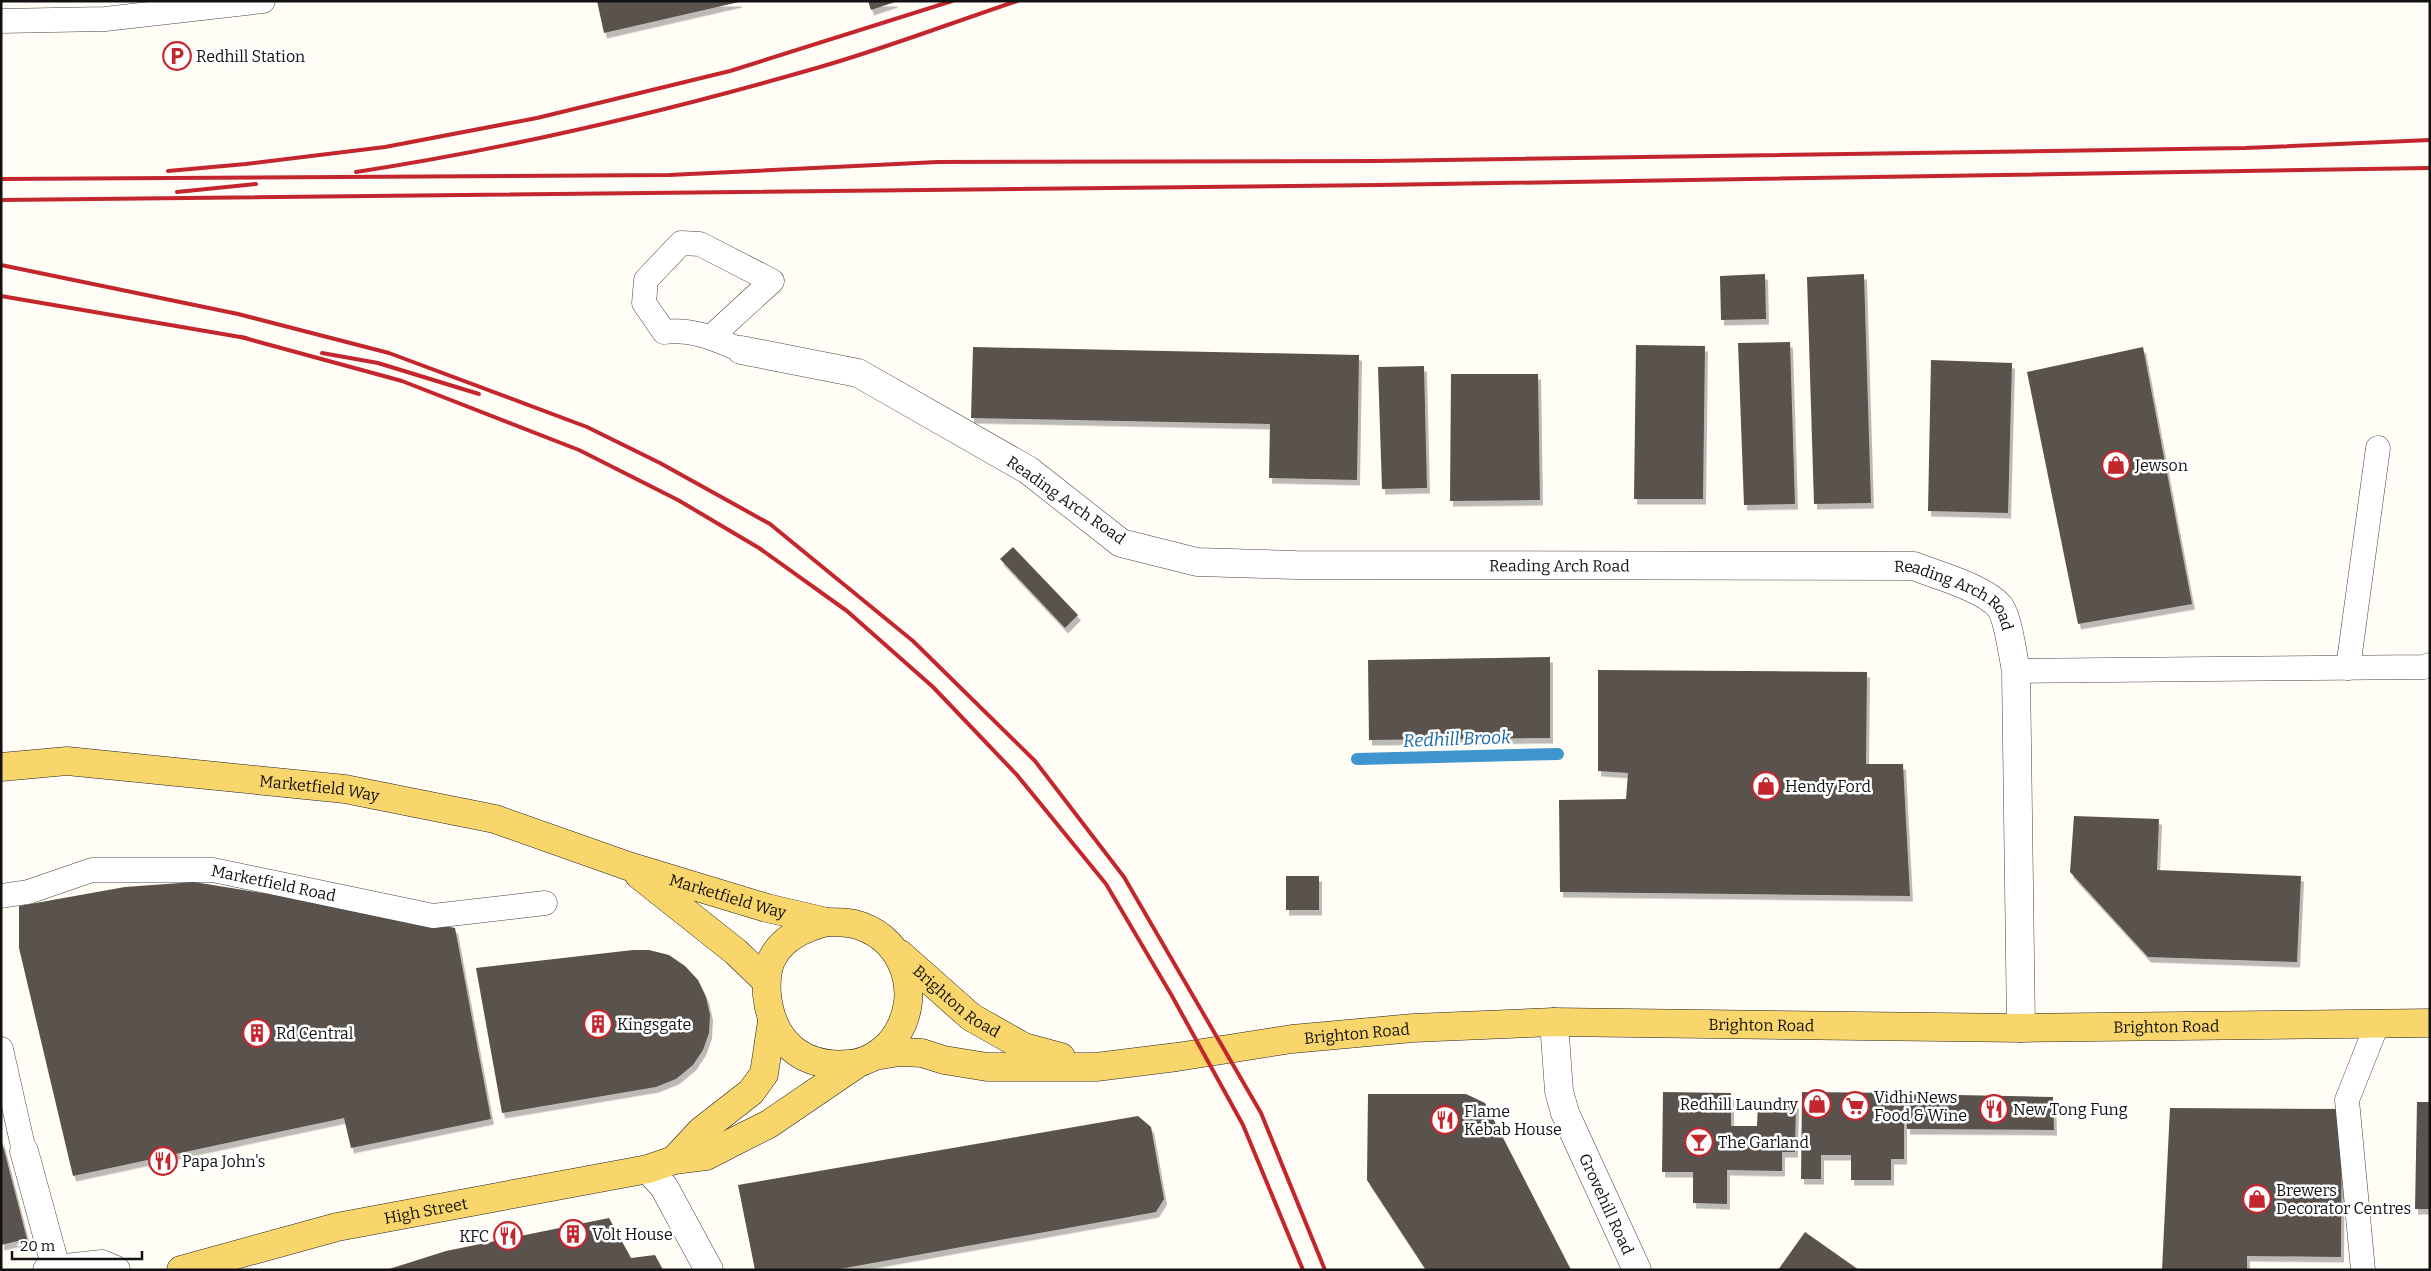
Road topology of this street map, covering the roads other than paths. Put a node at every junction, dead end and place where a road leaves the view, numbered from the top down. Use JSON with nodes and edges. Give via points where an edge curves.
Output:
{"nodes":[{"id":1,"x":263,"y":1,"type":"edge"},
{"id":2,"x":1,"y":21,"type":"edge"},
{"id":3,"x":711,"y":337,"type":"junction"},
{"id":4,"x":741,"y":350,"type":"joint"},
{"id":5,"x":2378,"y":448,"type":"dead end"},
{"id":6,"x":2430,"y":665,"type":"edge"},
{"id":7,"x":2348,"y":668,"type":"junction"},
{"id":8,"x":2016,"y":671,"type":"junction"},
{"id":9,"x":1,"y":768,"type":"edge"},
{"id":10,"x":628,"y":866,"type":"junction"},
{"id":11,"x":1,"y":896,"type":"edge"},
{"id":12,"x":545,"y":903,"type":"dead end"},
{"id":13,"x":827,"y":922,"type":"junction"},
{"id":14,"x":883,"y":938,"type":"junction"},
{"id":15,"x":765,"y":980,"type":"junction"},
{"id":16,"x":772,"y":1021,"type":"junction"},
{"id":17,"x":1554,"y":1022,"type":"junction"},
{"id":18,"x":2378,"y":1022,"type":"junction"},
{"id":19,"x":2430,"y":1023,"type":"edge"},
{"id":20,"x":2021,"y":1028,"type":"junction"},
{"id":21,"x":1,"y":1049,"type":"edge"},
{"id":22,"x":866,"y":1060,"type":"junction"},
{"id":23,"x":1096,"y":1067,"type":"junction"},
{"id":24,"x":24,"y":1151,"type":"joint"},
{"id":25,"x":674,"y":1160,"type":"junction"},
{"id":26,"x":648,"y":1169,"type":"junction"},
{"id":27,"x":51,"y":1269,"type":"edge"},
{"id":28,"x":116,"y":1270,"type":"edge"},
{"id":29,"x":181,"y":1270,"type":"edge"},
{"id":30,"x":709,"y":1270,"type":"edge"},
{"id":31,"x":1637,"y":1270,"type":"edge"},
{"id":32,"x":2363,"y":1270,"type":"edge"}],
"edges":[{"from":1,"to":2,"type":"lane","via":[[105,19]]},
{"from":3,"to":3,"type":"lane","via":[[680,329],[664,332],[644,303],[646,280],[681,243],[700,244],[772,281]]},
{"from":3,"to":4,"type":"lane"},
{"from":4,"to":8,"type":"street","name":"Reading Arch Road","via":[[858,373],[1028,470],[1121,543],[1197,562],[1914,566],[1978,590],[2000,608]]},
{"from":5,"to":7,"type":"lane"},
{"from":6,"to":7,"type":"lane","via":[[2424,668]]},
{"from":7,"to":8,"type":"lane"},
{"from":8,"to":20,"type":"street","name":"Reading Arch Road"},
{"from":9,"to":10,"type":"main road","name":"Marketfield Way","via":[[67,761],[344,790],[495,819]]},
{"from":10,"to":13,"type":"main road","name":"Marketfield Way","via":[[767,908]]},
{"from":10,"to":15,"type":"main road","name":"Marketfield Way","via":[[736,952]]},
{"from":11,"to":12,"type":"lane","name":"Marketfield Road","via":[[28,892],[92,870],[213,870],[433,916]]},
{"from":13,"to":14,"type":"main road","via":[[848,922]]},
{"from":13,"to":15,"type":"main road","via":[[810,926],[787,939],[773,955]]},
{"from":14,"to":22,"type":"main road","name":"High Street","via":[[893,947],[908,977],[909,1000],[906,1020],[893,1040]]},
{"from":14,"to":23,"type":"main road","name":"Brighton Road","via":[[971,1018],[1024,1047]]},
{"from":15,"to":16,"type":"main road"},
{"from":16,"to":22,"type":"main road","name":"Brighton Road","via":[[794,1051],[812,1061],[831,1066]]},
{"from":16,"to":25,"type":"main road","name":"High Street","via":[[764,1074],[751,1092],[701,1131]]},
{"from":17,"to":20,"type":"main road","name":"Brighton Road"},
{"from":17,"to":23,"type":"main road","name":"Brighton Road","via":[[1413,1028],[1292,1038]]},
{"from":17,"to":31,"type":"street","name":"Grovehill Road","via":[[1559,1091],[1565,1113]]},
{"from":18,"to":19,"type":"main road","name":"Brighton Road"},
{"from":18,"to":20,"type":"main road","name":"Brighton Road"},
{"from":18,"to":32,"type":"lane","via":[[2347,1100]]},
{"from":21,"to":24,"type":"lane"},
{"from":22,"to":23,"type":"main road","name":"Brighton Road","via":[[899,1052],[922,1053],[987,1067]]},
{"from":22,"to":25,"type":"main road","name":"High Street","via":[[769,1124],[706,1156]]},
{"from":24,"to":27,"type":"street"},
{"from":25,"to":26,"type":"main road","name":"High Street"},
{"from":26,"to":29,"type":"main road","name":"High Street","via":[[337,1227]]},
{"from":26,"to":30,"type":"street","via":[[664,1187]]},
{"from":27,"to":28,"type":"street","via":[[102,1264]]}]}
